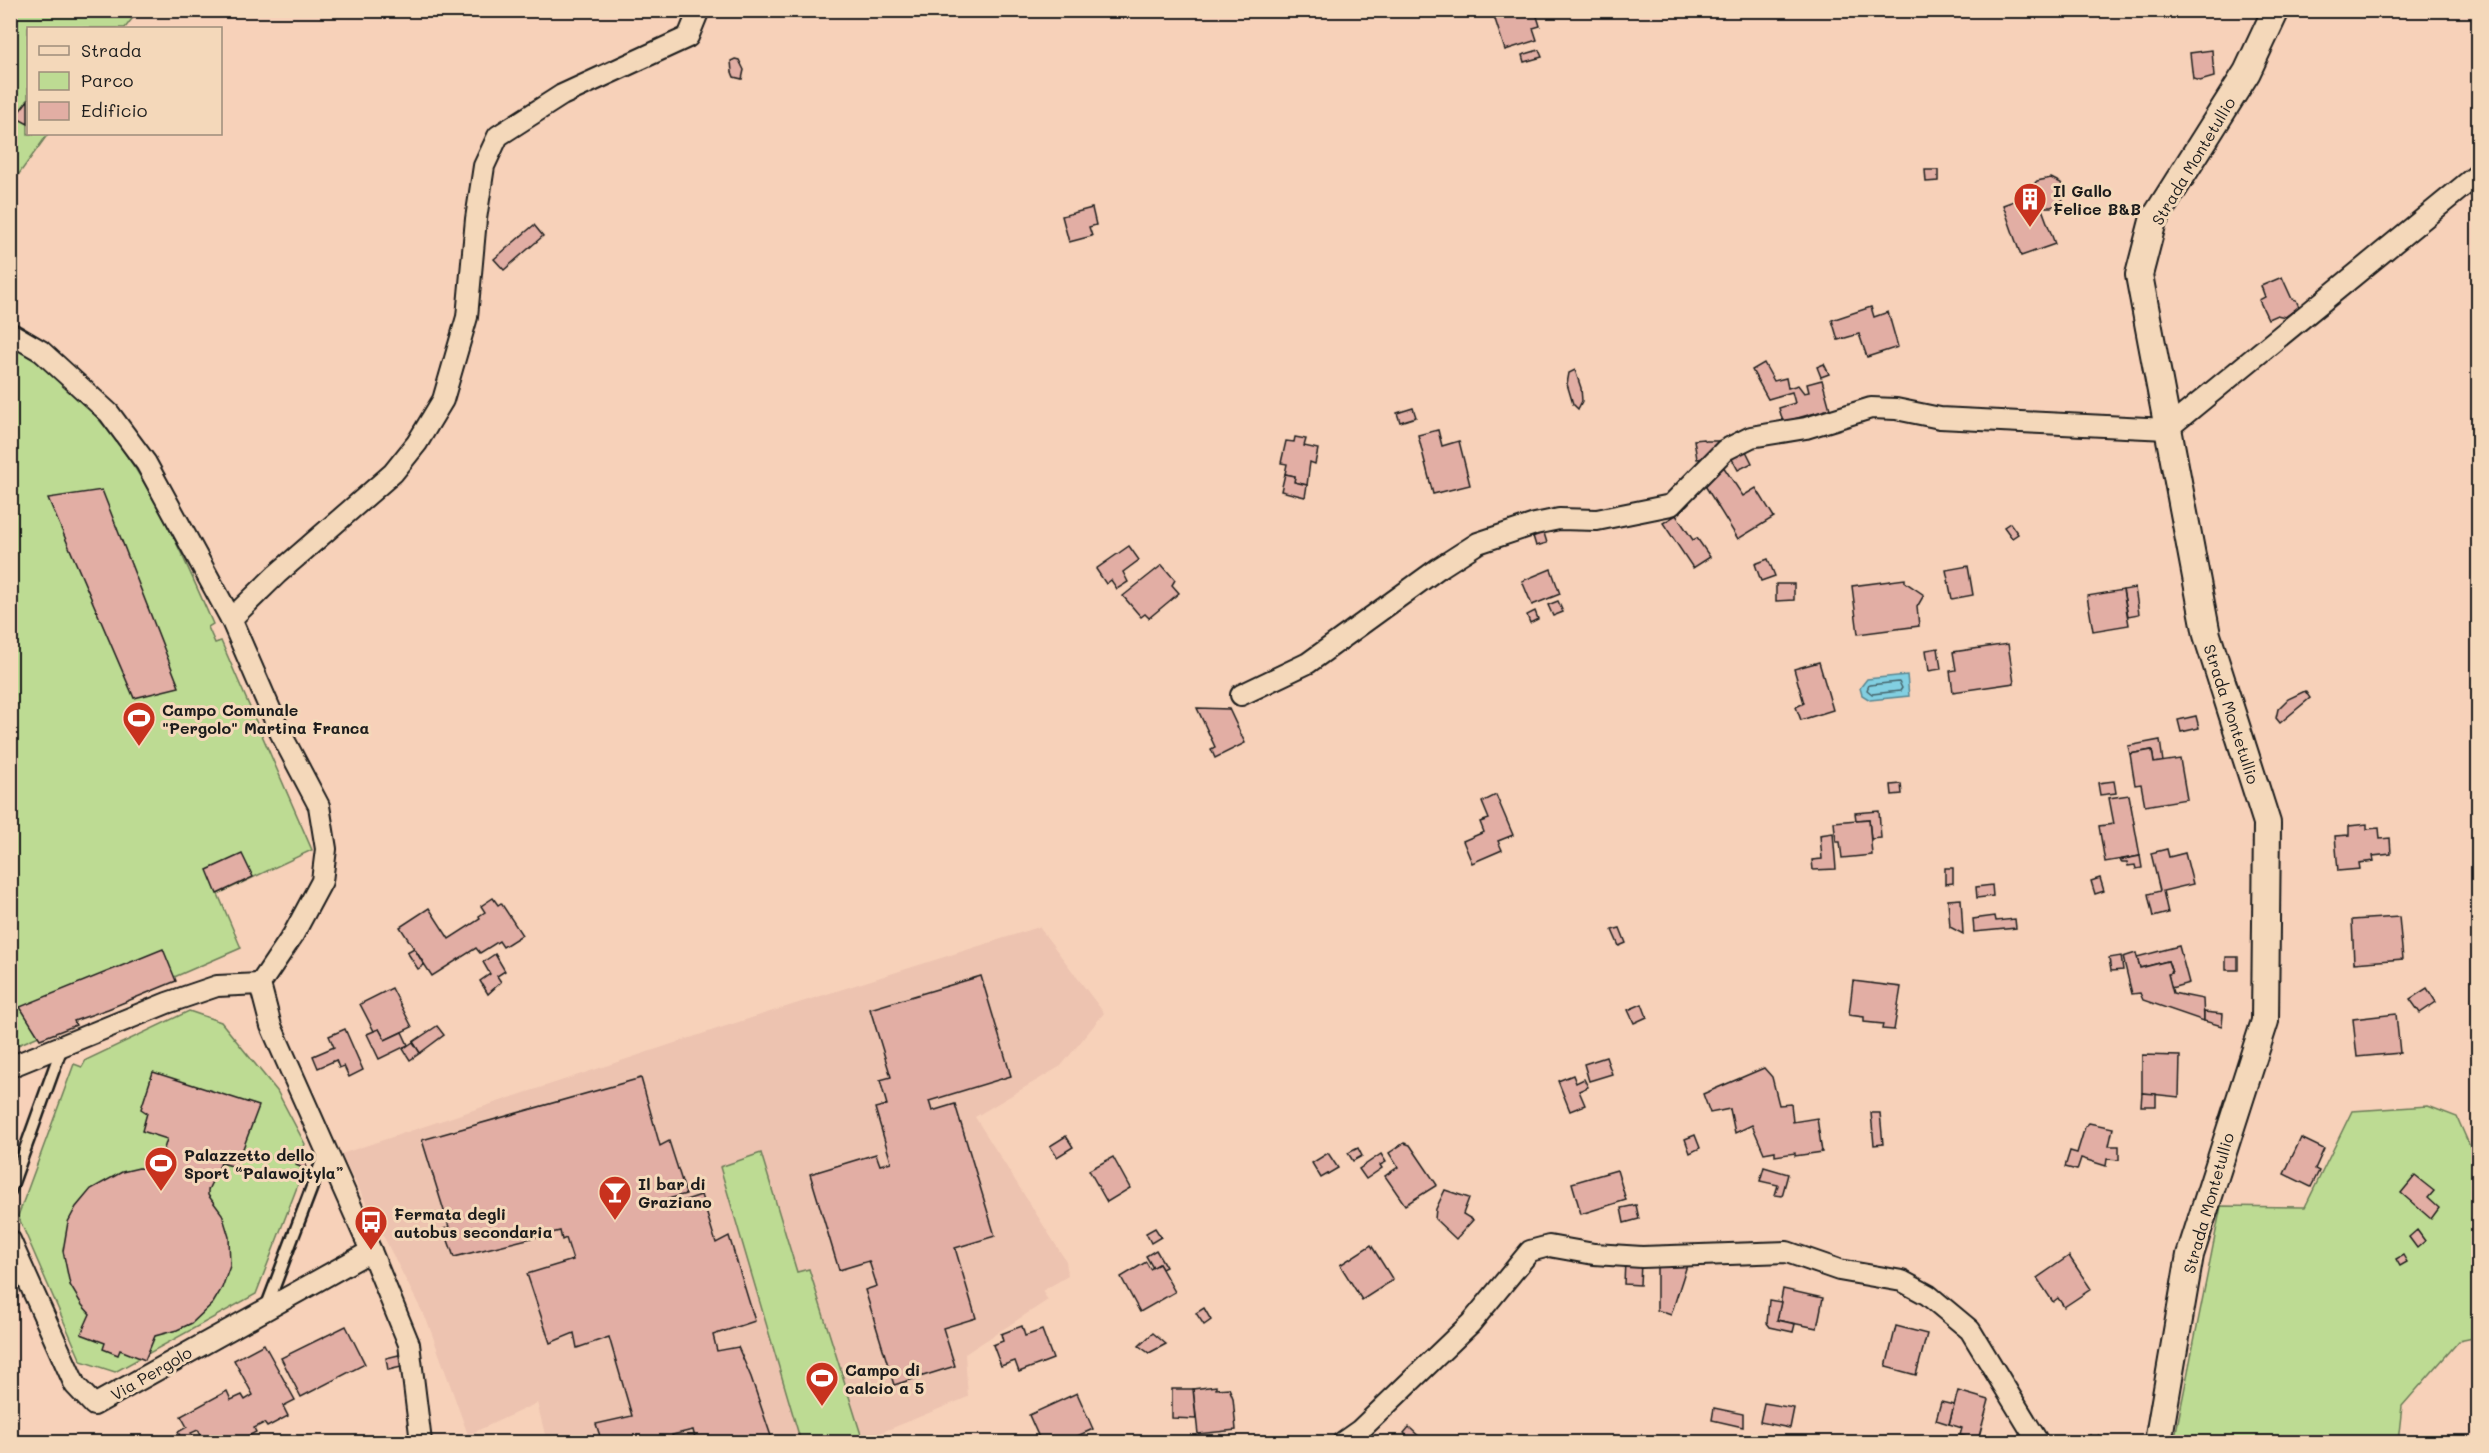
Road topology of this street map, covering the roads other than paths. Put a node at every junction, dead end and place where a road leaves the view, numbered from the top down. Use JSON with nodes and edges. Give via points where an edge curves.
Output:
{"nodes":[{"id":1,"x":699,"y":10,"type":"edge"},
{"id":2,"x":2276,"y":10,"type":"edge"},
{"id":3,"x":2478,"y":174,"type":"edge"},
{"id":4,"x":10,"y":333,"type":"edge"},
{"id":5,"x":2167,"y":429,"type":"junction"},
{"id":6,"x":231,"y":619,"type":"junction"},
{"id":7,"x":1241,"y":695,"type":"dead end"},
{"id":8,"x":260,"y":984,"type":"junction"},
{"id":9,"x":62,"y":1047,"type":"junction"},
{"id":10,"x":10,"y":1066,"type":"edge"},
{"id":11,"x":326,"y":1149,"type":"junction"},
{"id":12,"x":10,"y":1191,"type":"edge"},
{"id":13,"x":10,"y":1240,"type":"edge"},
{"id":14,"x":371,"y":1251,"type":"junction"},
{"id":15,"x":266,"y":1308,"type":"junction"},
{"id":16,"x":421,"y":1443,"type":"edge"},
{"id":17,"x":1343,"y":1443,"type":"edge"},
{"id":18,"x":2038,"y":1443,"type":"edge"},
{"id":19,"x":2158,"y":1443,"type":"edge"}],
"edges":[{"from":1,"to":6,"type":"street","via":[[688,36],[562,94],[498,136],[484,166],[467,317],[443,400],[393,473]]},
{"from":2,"to":5,"type":"street","name":"Strada Montetullio","via":[[2247,72],[2153,221],[2139,275]]},
{"from":3,"to":5,"type":"street"},
{"from":4,"to":6,"type":"street","via":[[41,351],[109,413],[146,463]]},
{"from":5,"to":7,"type":"street","via":[[1940,418],[1871,408],[1806,428],[1751,437],[1725,450],[1671,505],[1597,520],[1559,519],[1478,543],[1308,663]]},
{"from":5,"to":19,"type":"street","name":"Strada Montetullio","via":[[2207,635],[2267,824],[2265,1022],[2190,1255]]},
{"from":6,"to":8,"type":"street","via":[[280,732],[319,806],[326,849],[322,881]]},
{"from":8,"to":9,"type":"street","via":[[217,986],[167,1002]]},
{"from":8,"to":11,"type":"street","via":[[271,1026]]},
{"from":9,"to":10,"type":"street"},
{"from":9,"to":12,"type":"lane"},
{"from":11,"to":14,"type":"street"},
{"from":11,"to":15,"type":"lane"},
{"from":13,"to":15,"type":"street","name":"Via Pergolo","via":[[75,1385],[94,1405]]},
{"from":14,"to":15,"type":"street","name":"Via Pergolo"},
{"from":14,"to":16,"type":"street","via":[[409,1344]]},
{"from":17,"to":18,"type":"street","via":[[1471,1323],[1530,1251],[1549,1246],[1642,1257],[1787,1252],[1839,1270],[1902,1281],[1928,1295],[1970,1330]]}]}
